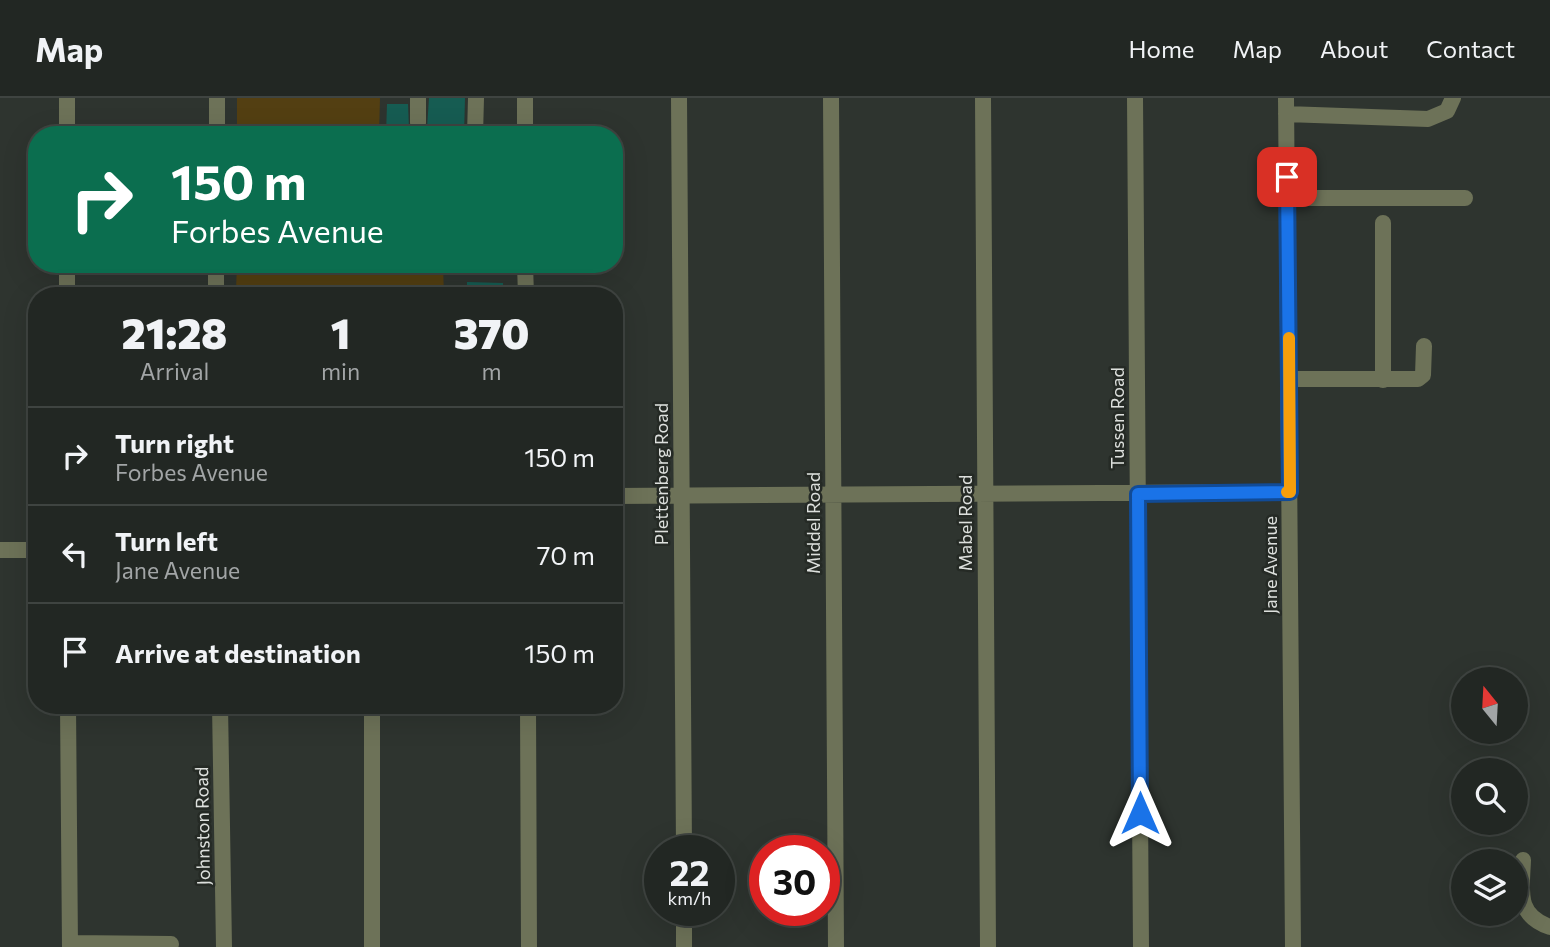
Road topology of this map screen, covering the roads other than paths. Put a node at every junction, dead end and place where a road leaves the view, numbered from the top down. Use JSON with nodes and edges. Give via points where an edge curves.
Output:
{"nodes":[{"id":1,"x":66,"y":98,"type":"edge"},
{"id":2,"x":217,"y":98,"type":"edge"},
{"id":3,"x":418,"y":98,"type":"edge"},
{"id":4,"x":476,"y":98,"type":"edge"},
{"id":5,"x":525,"y":98,"type":"edge"},
{"id":6,"x":679,"y":98,"type":"edge"},
{"id":7,"x":831,"y":98,"type":"edge"},
{"id":8,"x":983,"y":98,"type":"edge"},
{"id":9,"x":1135,"y":98,"type":"edge"},
{"id":10,"x":1453,"y":98,"type":"edge"},
{"id":11,"x":1286,"y":106,"type":"edge"},
{"id":12,"x":418,"y":123,"type":"dead end"},
{"id":13,"x":67,"y":126,"type":"edge"},
{"id":14,"x":217,"y":126,"type":"edge"},
{"id":15,"x":475,"y":126,"type":"edge"},
{"id":16,"x":525,"y":126,"type":"edge"},
{"id":17,"x":1287,"y":198,"type":"junction"},
{"id":18,"x":1465,"y":198,"type":"dead end"},
{"id":19,"x":1384,"y":223,"type":"dead end"},
{"id":20,"x":1424,"y":345,"type":"dead end"},
{"id":21,"x":1289,"y":379,"type":"junction"},
{"id":22,"x":1383,"y":380,"type":"junction"},
{"id":23,"x":985,"y":492,"type":"junction"},
{"id":24,"x":1290,"y":492,"type":"junction"},
{"id":25,"x":1138,"y":494,"type":"junction"},
{"id":26,"x":682,"y":495,"type":"junction"},
{"id":27,"x":833,"y":495,"type":"junction"},
{"id":28,"x":623,"y":496,"type":"edge"},
{"id":29,"x":0,"y":550,"type":"edge"},
{"id":30,"x":28,"y":550,"type":"edge"},
{"id":31,"x":68,"y":714,"type":"edge"},
{"id":32,"x":220,"y":714,"type":"edge"},
{"id":33,"x":372,"y":714,"type":"edge"},
{"id":34,"x":528,"y":714,"type":"edge"},
{"id":35,"x":684,"y":835,"type":"edge"},
{"id":36,"x":1528,"y":913,"type":"edge"},
{"id":37,"x":684,"y":926,"type":"edge"},
{"id":38,"x":1550,"y":927,"type":"edge"},
{"id":39,"x":170,"y":944,"type":"dead end"},
{"id":40,"x":70,"y":945,"type":"edge"},
{"id":41,"x":224,"y":947,"type":"edge"},
{"id":42,"x":372,"y":947,"type":"edge"},
{"id":43,"x":529,"y":947,"type":"edge"},
{"id":44,"x":684,"y":947,"type":"edge"},
{"id":45,"x":836,"y":947,"type":"edge"},
{"id":46,"x":988,"y":947,"type":"edge"},
{"id":47,"x":1141,"y":947,"type":"edge"},
{"id":48,"x":1293,"y":947,"type":"edge"}],
"edges":[{"from":1,"to":13,"type":"street"},
{"from":2,"to":14,"type":"street"},
{"from":3,"to":12,"type":"street"},
{"from":4,"to":15,"type":"street"},
{"from":5,"to":16,"type":"street"},
{"from":6,"to":26,"type":"street","name":"Plettenberg Road"},
{"from":7,"to":27,"type":"street","name":"Middel Road"},
{"from":8,"to":23,"type":"street","name":"Mabel Road"},
{"from":9,"to":25,"type":"street","name":"Tussen Road"},
{"from":10,"to":11,"type":"street","via":[[1447,111],[1428,119]]},
{"from":11,"to":17,"type":"street","name":"Jane Avenue"},
{"from":17,"to":18,"type":"street"},
{"from":17,"to":21,"type":"street","name":"Jane Avenue"},
{"from":19,"to":22,"type":"street"},
{"from":20,"to":22,"type":"street","via":[[1421,378]]},
{"from":21,"to":22,"type":"street"},
{"from":21,"to":24,"type":"street","name":"Jane Avenue"},
{"from":23,"to":25,"type":"street"},
{"from":23,"to":27,"type":"street"},
{"from":23,"to":46,"type":"street","name":"Mabel Road"},
{"from":24,"to":25,"type":"street"},
{"from":24,"to":48,"type":"street","name":"Jane Avenue"},
{"from":25,"to":47,"type":"street","name":"Tussen Road"},
{"from":26,"to":27,"type":"street"},
{"from":26,"to":28,"type":"street"},
{"from":26,"to":35,"type":"street","name":"Plettenberg Road"},
{"from":27,"to":45,"type":"street","name":"Middel Road"},
{"from":29,"to":30,"type":"street"},
{"from":31,"to":40,"type":"street"},
{"from":32,"to":41,"type":"street","name":"Johnston Road"},
{"from":33,"to":42,"type":"street"},
{"from":34,"to":43,"type":"street"},
{"from":36,"to":38,"type":"street"},
{"from":37,"to":44,"type":"street"},
{"from":39,"to":40,"type":"street"}]}
